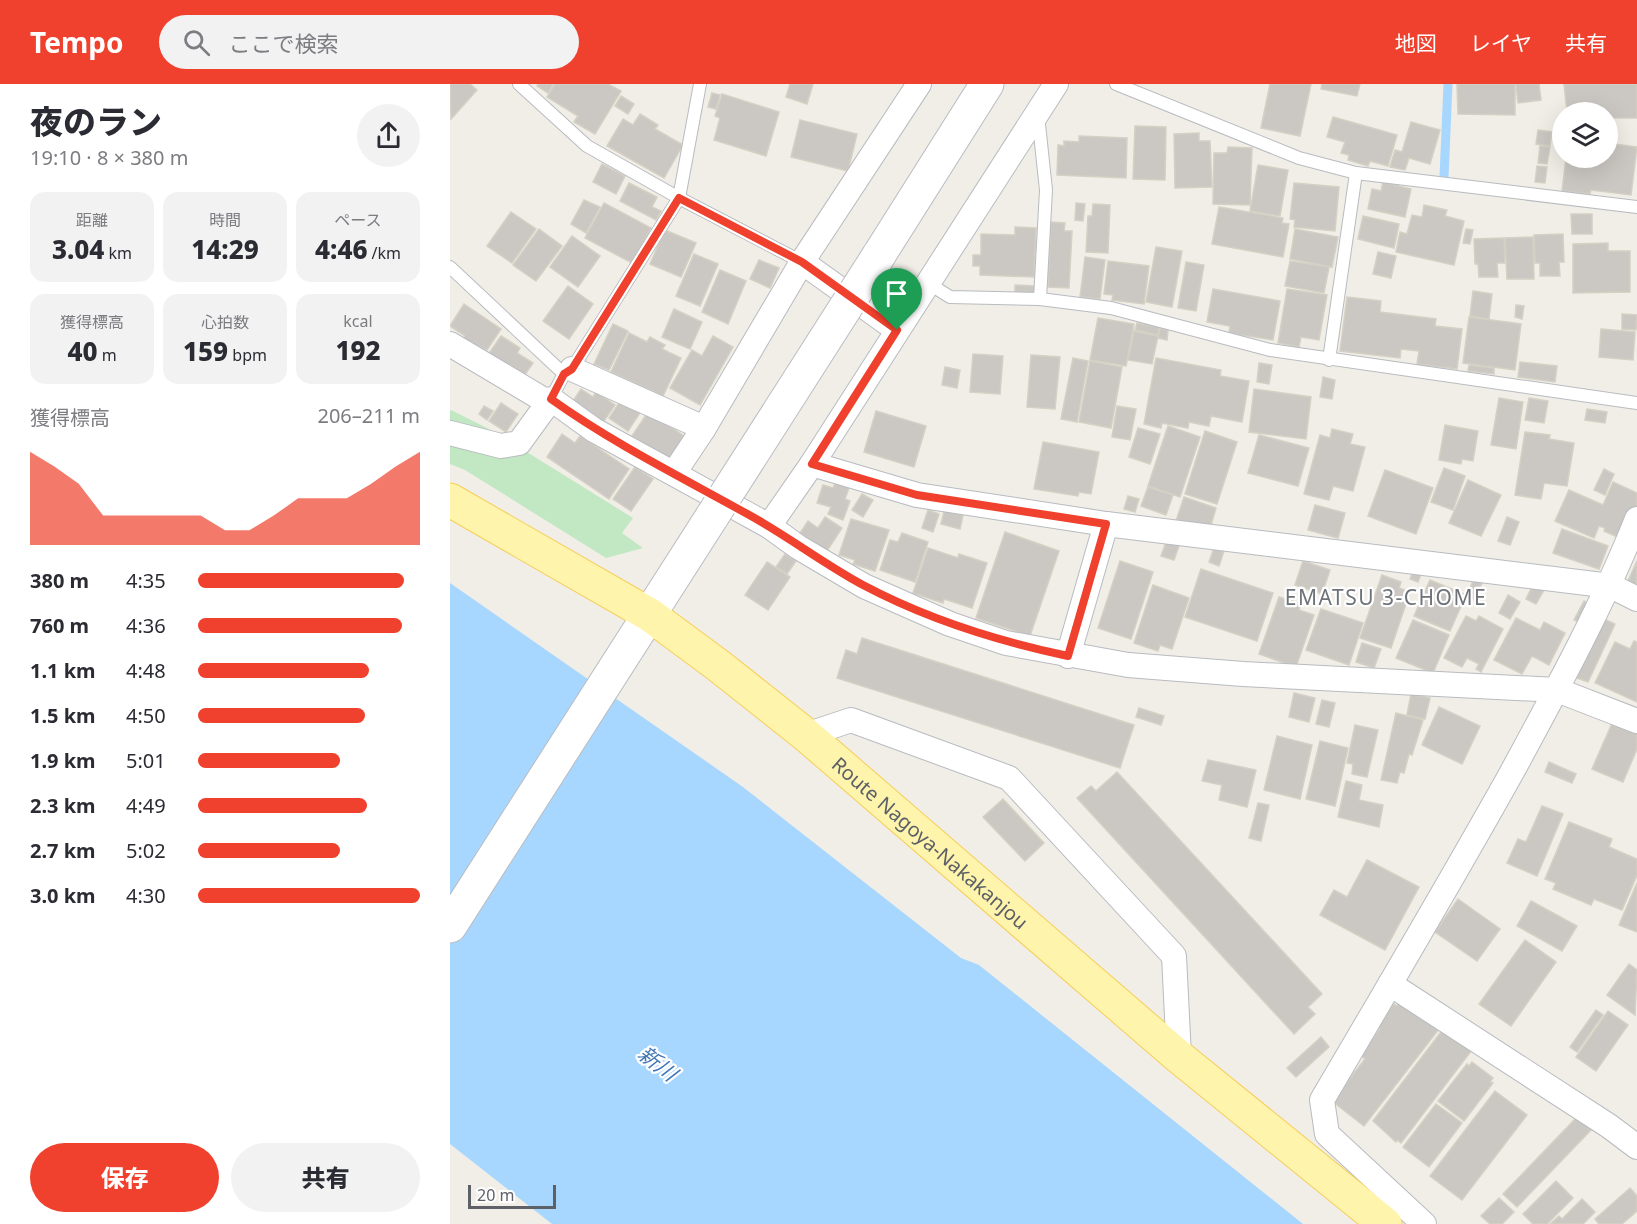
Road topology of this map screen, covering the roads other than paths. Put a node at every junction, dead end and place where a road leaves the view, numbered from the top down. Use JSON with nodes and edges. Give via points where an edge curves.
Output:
{"nodes":[{"id":1,"x":519,"y":84,"type":"edge"},
{"id":2,"x":700,"y":84,"type":"edge"},
{"id":3,"x":920,"y":84,"type":"edge"},
{"id":4,"x":987,"y":84,"type":"edge"},
{"id":5,"x":1056,"y":84,"type":"edge"},
{"id":6,"x":1116,"y":84,"type":"edge"},
{"id":7,"x":1038,"y":110,"type":"junction"},
{"id":8,"x":1356,"y":173,"type":"junction"},
{"id":9,"x":679,"y":198,"type":"junction"},
{"id":10,"x":1637,"y":207,"type":"edge"},
{"id":11,"x":802,"y":262,"type":"junction"},
{"id":12,"x":450,"y":267,"type":"edge"},
{"id":13,"x":928,"y":283,"type":"junction"},
{"id":14,"x":1040,"y":299,"type":"junction"},
{"id":15,"x":897,"y":330,"type":"junction"},
{"id":16,"x":450,"y":344,"type":"edge"},
{"id":17,"x":1329,"y":360,"type":"junction"},
{"id":18,"x":568,"y":371,"type":"junction"},
{"id":19,"x":550,"y":401,"type":"junction"},
{"id":20,"x":1637,"y":403,"type":"edge"},
{"id":21,"x":704,"y":428,"type":"junction"},
{"id":22,"x":450,"y":433,"type":"edge"},
{"id":23,"x":812,"y":464,"type":"junction"},
{"id":24,"x":674,"y":473,"type":"junction"},
{"id":25,"x":450,"y":500,"type":"edge"},
{"id":26,"x":1637,"y":519,"type":"edge"},
{"id":27,"x":1106,"y":524,"type":"junction"},
{"id":28,"x":769,"y":526,"type":"junction"},
{"id":29,"x":1611,"y":586,"type":"junction"},
{"id":30,"x":1637,"y":599,"type":"edge"},
{"id":31,"x":650,"y":615,"type":"junction"},
{"id":32,"x":1068,"y":656,"type":"junction"},
{"id":33,"x":1557,"y":690,"type":"junction"},
{"id":34,"x":1637,"y":721,"type":"edge"},
{"id":35,"x":806,"y":735,"type":"junction"},
{"id":36,"x":450,"y":926,"type":"edge"},
{"id":37,"x":1390,"y":984,"type":"junction"},
{"id":38,"x":1179,"y":1057,"type":"junction"},
{"id":39,"x":1637,"y":1147,"type":"edge"},
{"id":40,"x":1385,"y":1224,"type":"edge"},
{"id":41,"x":1424,"y":1224,"type":"edge"}],
"edges":[{"from":1,"to":9,"type":"lane","via":[[587,146]]},
{"from":2,"to":9,"type":"lane"},
{"from":3,"to":11,"type":"street"},
{"from":4,"to":31,"type":"street","bridge":true},
{"from":5,"to":7,"type":"street"},
{"from":6,"to":8,"type":"lane","via":[[1299,158]]},
{"from":7,"to":13,"type":"street"},
{"from":7,"to":14,"type":"lane","via":[[1046,190]]},
{"from":8,"to":10,"type":"lane"},
{"from":8,"to":17,"type":"lane"},
{"from":9,"to":11,"type":"lane"},
{"from":9,"to":18,"type":"lane"},
{"from":11,"to":15,"type":"street"},
{"from":11,"to":21,"type":"street"},
{"from":12,"to":18,"type":"lane"},
{"from":13,"to":14,"type":"lane","via":[[950,297]]},
{"from":13,"to":15,"type":"street"},
{"from":14,"to":17,"type":"lane","via":[[1111,308],[1270,350]]},
{"from":15,"to":23,"type":"street"},
{"from":16,"to":19,"type":"street"},
{"from":17,"to":20,"type":"lane"},
{"from":18,"to":19,"type":"lane"},
{"from":18,"to":21,"type":"street"},
{"from":19,"to":22,"type":"street","via":[[519,443],[501,446]]},
{"from":19,"to":24,"type":"street"},
{"from":21,"to":24,"type":"street"},
{"from":23,"to":27,"type":"street","via":[[917,495]]},
{"from":23,"to":28,"type":"street"},
{"from":24,"to":28,"type":"street"},
{"from":25,"to":31,"type":"main road","name":"Route Nagoya-Nakakanjou"},
{"from":26,"to":29,"type":"street"},
{"from":27,"to":29,"type":"street"},
{"from":27,"to":32,"type":"street"},
{"from":28,"to":32,"type":"street","via":[[864,586],[950,624],[1006,643]]},
{"from":29,"to":30,"type":"street"},
{"from":29,"to":33,"type":"street"},
{"from":31,"to":35,"type":"main road","name":"Route Nagoya-Nakakanjou"},
{"from":31,"to":36,"type":"street"},
{"from":32,"to":33,"type":"street","via":[[1244,674]]},
{"from":33,"to":34,"type":"street"},
{"from":33,"to":37,"type":"street"},
{"from":35,"to":38,"type":"main road","name":"Route Nagoya-Nakakanjou"},
{"from":35,"to":38,"type":"street","via":[[851,720],[1009,778],[1174,956]]},
{"from":37,"to":39,"type":"street"},
{"from":37,"to":41,"type":"street","via":[[1323,1100],[1327,1134]]},
{"from":38,"to":40,"type":"main road","name":"Route Nagoya-Nakakanjou"}]}
